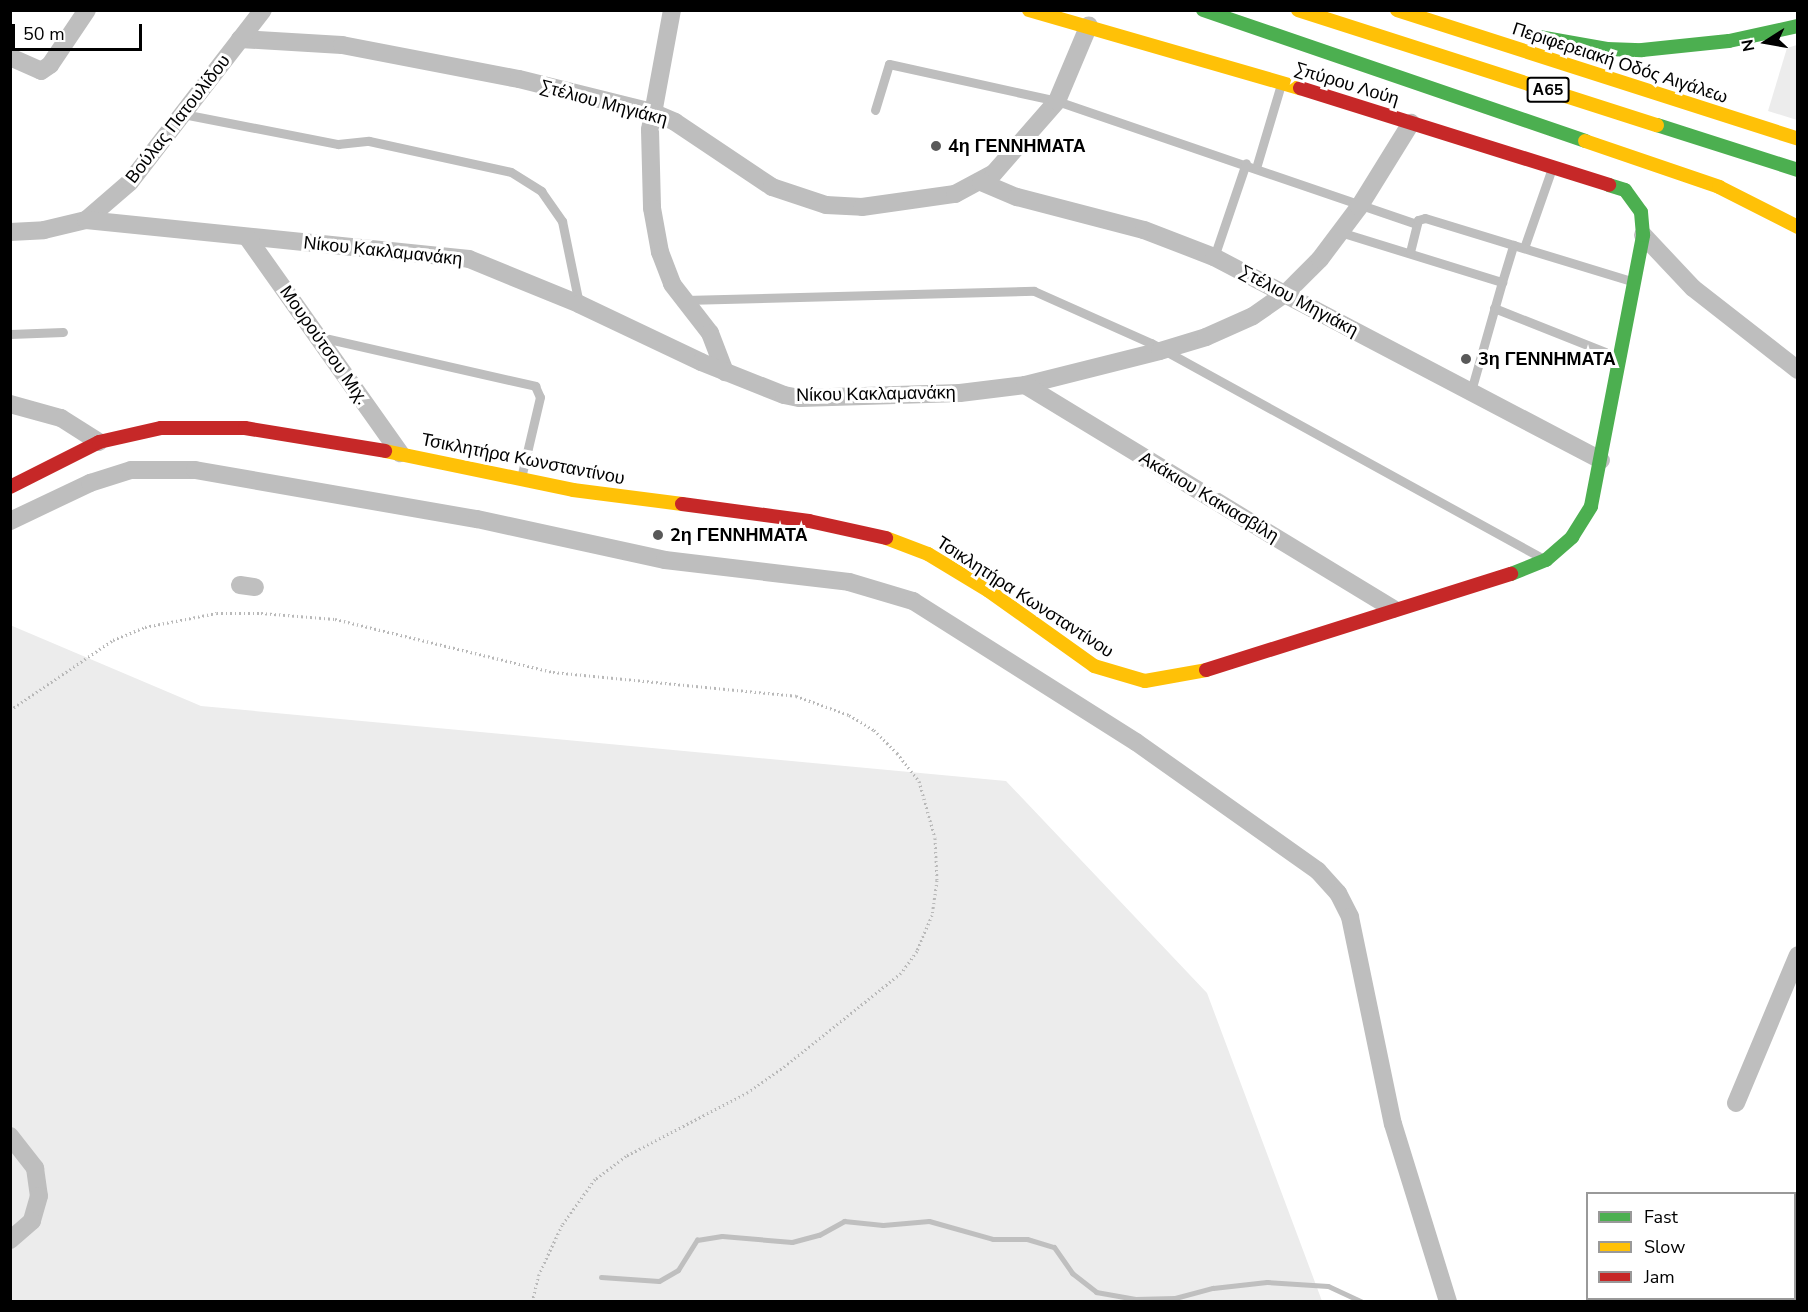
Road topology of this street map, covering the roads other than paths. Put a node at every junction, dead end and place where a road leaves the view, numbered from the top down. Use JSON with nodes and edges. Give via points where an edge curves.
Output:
{"nodes":[{"id":1,"x":87,"y":10,"type":"edge"},
{"id":2,"x":263,"y":10,"type":"edge"},
{"id":3,"x":672,"y":10,"type":"edge"},
{"id":4,"x":1029,"y":10,"type":"edge"},
{"id":5,"x":1203,"y":10,"type":"edge"},
{"id":6,"x":1298,"y":10,"type":"edge"},
{"id":7,"x":1397,"y":10,"type":"edge"},
{"id":8,"x":1442,"y":10,"type":"edge"},
{"id":9,"x":1089,"y":25,"type":"junction"},
{"id":10,"x":1797,"y":26,"type":"edge"},
{"id":11,"x":1500,"y":27,"type":"dead end"},
{"id":12,"x":1521,"y":33,"type":"dead end"},
{"id":13,"x":240,"y":39,"type":"junction"},
{"id":14,"x":10,"y":57,"type":"edge"},
{"id":15,"x":1282,"y":82,"type":"junction"},
{"id":16,"x":1057,"y":100,"type":"junction"},
{"id":17,"x":875,"y":110,"type":"dead end"},
{"id":18,"x":652,"y":112,"type":"junction"},
{"id":19,"x":183,"y":114,"type":"junction"},
{"id":20,"x":1411,"y":123,"type":"junction"},
{"id":21,"x":1797,"y":139,"type":"edge"},
{"id":22,"x":1246,"y":163,"type":"junction"},
{"id":23,"x":1553,"y":166,"type":"junction"},
{"id":24,"x":1256,"y":168,"type":"junction"},
{"id":25,"x":1797,"y":170,"type":"edge"},
{"id":26,"x":981,"y":182,"type":"junction"},
{"id":27,"x":1359,"y":207,"type":"junction"},
{"id":28,"x":1641,"y":212,"type":"joint"},
{"id":29,"x":86,"y":220,"type":"junction"},
{"id":30,"x":1417,"y":224,"type":"junction"},
{"id":31,"x":1797,"y":227,"type":"edge"},
{"id":32,"x":10,"y":232,"type":"edge"},
{"id":33,"x":1340,"y":232,"type":"junction"},
{"id":34,"x":1643,"y":235,"type":"junction"},
{"id":35,"x":247,"y":237,"type":"junction"},
{"id":36,"x":1512,"y":246,"type":"junction"},
{"id":37,"x":1524,"y":248,"type":"junction"},
{"id":38,"x":1410,"y":252,"type":"junction"},
{"id":39,"x":1214,"y":257,"type":"junction"},
{"id":40,"x":1502,"y":282,"type":"junction"},
{"id":41,"x":1635,"y":283,"type":"junction"},
{"id":42,"x":1285,"y":294,"type":"junction"},
{"id":43,"x":681,"y":300,"type":"junction"},
{"id":44,"x":579,"y":304,"type":"junction"},
{"id":45,"x":1494,"y":309,"type":"junction"},
{"id":46,"x":63,"y":332,"type":"dead end"},
{"id":47,"x":10,"y":334,"type":"edge"},
{"id":48,"x":318,"y":336,"type":"junction"},
{"id":49,"x":1160,"y":351,"type":"junction"},
{"id":50,"x":1621,"y":359,"type":"junction"},
{"id":51,"x":1797,"y":370,"type":"edge"},
{"id":52,"x":725,"y":372,"type":"junction"},
{"id":53,"x":1025,"y":385,"type":"junction"},
{"id":54,"x":1471,"y":390,"type":"junction"},
{"id":55,"x":10,"y":404,"type":"edge"},
{"id":56,"x":99,"y":442,"type":"junction"},
{"id":57,"x":400,"y":453,"type":"junction"},
{"id":58,"x":1601,"y":460,"type":"junction"},
{"id":59,"x":521,"y":479,"type":"junction"},
{"id":60,"x":10,"y":487,"type":"edge"},
{"id":61,"x":10,"y":521,"type":"edge"},
{"id":62,"x":1545,"y":560,"type":"junction"},
{"id":63,"x":1393,"y":609,"type":"junction"},
{"id":64,"x":1797,"y":955,"type":"edge"},
{"id":65,"x":1736,"y":1103,"type":"dead end"},
{"id":66,"x":10,"y":1136,"type":"edge"},
{"id":67,"x":10,"y":1240,"type":"edge"},
{"id":68,"x":1448,"y":1302,"type":"edge"}],
"edges":[{"from":1,"to":14,"type":"street","via":[[50,65],[41,71]]},
{"from":2,"to":13,"type":"street","name":"Βούλας Πατουλίδου"},
{"from":3,"to":18,"type":"street"},
{"from":4,"to":9,"type":"main road","name":"Σπύρου Λούη"},
{"from":5,"to":31,"type":"main road","via":[[1719,187]]},
{"from":6,"to":25,"type":"main road","number":"Α65"},
{"from":7,"to":21,"type":"main road","name":"Περιφερειακή Οδός Αιγάλεω","number":"Α65"},
{"from":8,"to":11,"type":"main road"},
{"from":9,"to":15,"type":"main road","name":"Σπύρου Λούη"},
{"from":9,"to":16,"type":"street","name":"Στέλιου Μηγιάκη"},
{"from":10,"to":12,"type":"main road","via":[[1729,41],[1642,50],[1571,44]]},
{"from":13,"to":18,"type":"street","name":"Στέλιου Μηγιάκη","via":[[342,45],[519,79]]},
{"from":13,"to":19,"type":"street","name":"Βούλας Πατουλίδου"},
{"from":15,"to":20,"type":"main road","name":"Σπύρου Λούη"},
{"from":15,"to":24,"type":"lane"},
{"from":16,"to":17,"type":"lane","via":[[889,64]]},
{"from":16,"to":22,"type":"lane"},
{"from":16,"to":26,"type":"street","name":"Στέλιου Μηγιάκη","via":[[1027,139]]},
{"from":18,"to":26,"type":"street","name":"Στέλιου Μηγιάκη","via":[[675,122],[772,187],[826,205],[879,206],[932,200]]},
{"from":18,"to":43,"type":"street","via":[[650,157],[655,228],[664,264]]},
{"from":19,"to":29,"type":"street","name":"Βούλας Πατουλίδου","via":[[130,182]]},
{"from":19,"to":44,"type":"lane","via":[[338,144],[369,141],[511,172],[541,191],[562,221]]},
{"from":20,"to":23,"type":"main road","name":"Σπύρου Λούη"},
{"from":20,"to":27,"type":"street","name":"Νίκου Κακλαμανάκη"},
{"from":22,"to":24,"type":"lane"},
{"from":22,"to":39,"type":"lane"},
{"from":23,"to":28,"type":"main road","name":"Σπύρου Λούη","via":[[1625,190]]},
{"from":23,"to":37,"type":"lane"},
{"from":24,"to":27,"type":"lane"},
{"from":26,"to":39,"type":"street","name":"Στέλιου Μηγιάκη","via":[[1017,197],[1144,230]]},
{"from":27,"to":30,"type":"lane"},
{"from":27,"to":33,"type":"street","name":"Νίκου Κακλαμανάκη"},
{"from":28,"to":34,"type":"main road","name":"Τσικλητήρα Κωνσταντίνου"},
{"from":29,"to":32,"type":"street","via":[[44,230]]},
{"from":29,"to":35,"type":"street","name":"Νίκου Κακλαμανάκη"},
{"from":30,"to":36,"type":"lane","via":[[1425,218]]},
{"from":30,"to":38,"type":"lane"},
{"from":33,"to":38,"type":"lane"},
{"from":33,"to":42,"type":"street","name":"Νίκου Κακλαμανάκη"},
{"from":34,"to":41,"type":"main road","name":"Τσικλητήρα Κωνσταντίνου"},
{"from":34,"to":51,"type":"street","via":[[1693,288]]},
{"from":35,"to":44,"type":"street","name":"Νίκου Κακλαμανάκη","via":[[469,259]]},
{"from":35,"to":48,"type":"street","name":"Μουρούτσου Μιχ."},
{"from":36,"to":37,"type":"lane"},
{"from":36,"to":40,"type":"lane"},
{"from":37,"to":41,"type":"lane"},
{"from":38,"to":40,"type":"lane"},
{"from":39,"to":42,"type":"street","name":"Στέλιου Μηγιάκη"},
{"from":40,"to":45,"type":"lane"},
{"from":41,"to":50,"type":"main road","name":"Τσικλητήρα Κωνσταντίνου"},
{"from":42,"to":49,"type":"street","name":"Νίκου Κακλαμανάκη","via":[[1234,325]]},
{"from":42,"to":54,"type":"street","name":"Στέλιου Μηγιάκη"},
{"from":43,"to":49,"type":"lane","via":[[1024,290],[1054,299]]},
{"from":43,"to":52,"type":"street","via":[[710,333]]},
{"from":44,"to":52,"type":"street","name":"Νίκου Κακλαμανάκη"},
{"from":45,"to":50,"type":"lane"},
{"from":45,"to":54,"type":"lane"},
{"from":46,"to":47,"type":"lane"},
{"from":48,"to":57,"type":"street","name":"Μουρούτσου Μιχ."},
{"from":48,"to":59,"type":"lane","via":[[535,386],[540,397]]},
{"from":49,"to":53,"type":"street","name":"Νίκου Κακλαμανάκη"},
{"from":49,"to":62,"type":"lane"},
{"from":50,"to":58,"type":"main road","name":"Τσικλητήρα Κωνσταντίνου"},
{"from":52,"to":53,"type":"street","name":"Νίκου Κακλαμανάκη","via":[[800,398],[960,393]]},
{"from":53,"to":63,"type":"street","name":"Ακάκιου Κακιασβίλη"},
{"from":54,"to":58,"type":"street","name":"Στέλιου Μηγιάκη"},
{"from":55,"to":56,"type":"street","via":[[61,418]]},
{"from":56,"to":57,"type":"main road","name":"Τσικλητήρα Κωνσταντίνου","via":[[161,428],[245,428]]},
{"from":56,"to":60,"type":"main road","name":"Τσικλητήρα Κωνσταντίνου"},
{"from":57,"to":59,"type":"main road","name":"Τσικλητήρα Κωνσταντίνου"},
{"from":58,"to":62,"type":"main road","name":"Τσικλητήρα Κωνσταντίνου","via":[[1592,506],[1583,522]]},
{"from":59,"to":63,"type":"main road","name":"Τσικλητήρα Κωνσταντίνου","via":[[879,535],[958,571],[1094,666],[1130,679],[1160,680],[1203,671]]},
{"from":61,"to":68,"type":"street","via":[[90,483],[132,470],[195,470],[477,519],[665,560],[849,582],[913,602],[1136,742],[1318,871],[1338,893],[1350,917],[1393,1124]]},
{"from":62,"to":63,"type":"main road","name":"Τσικλητήρα Κωνσταντίνου"},
{"from":64,"to":65,"type":"street"},
{"from":66,"to":67,"type":"street","via":[[35,1168],[39,1196],[32,1221]]}]}
